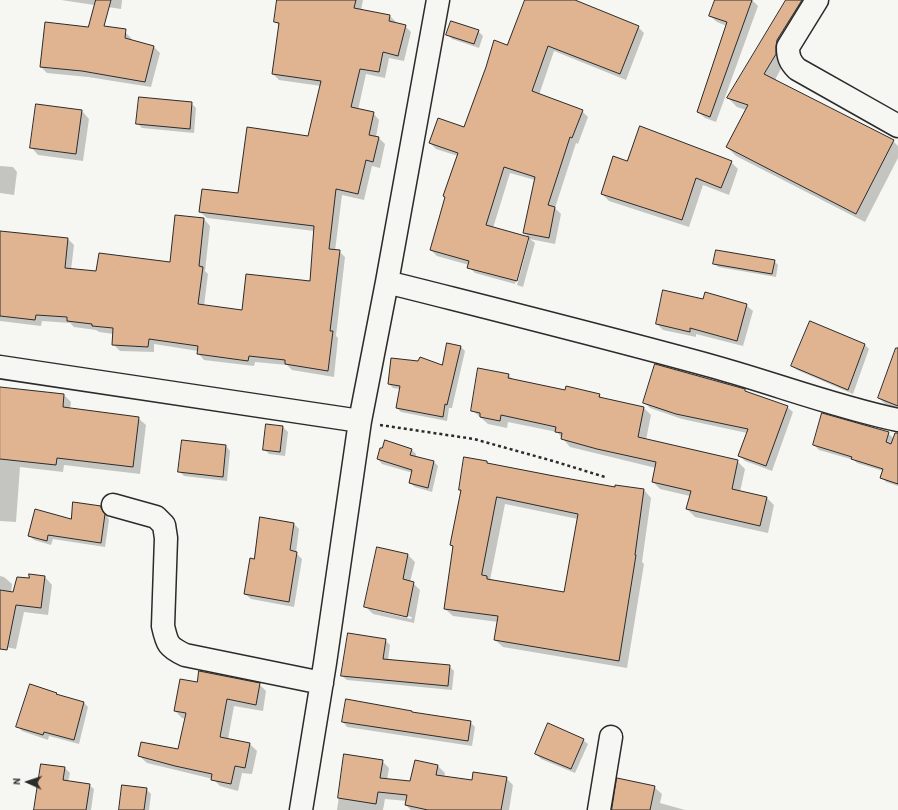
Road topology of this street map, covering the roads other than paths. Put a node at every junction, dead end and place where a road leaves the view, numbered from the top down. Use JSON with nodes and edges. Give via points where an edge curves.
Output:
{"nodes":[{"id":1,"x":438,"y":0,"type":"edge"},
{"id":2,"x":817,"y":0,"type":"edge"},
{"id":3,"x":898,"y":126,"type":"edge"},
{"id":4,"x":387,"y":282,"type":"junction"},
{"id":5,"x":0,"y":367,"type":"edge"},
{"id":6,"x":898,"y":420,"type":"edge"},
{"id":7,"x":360,"y":421,"type":"junction"},
{"id":8,"x":113,"y":505,"type":"dead end"},
{"id":9,"x":322,"y":683,"type":"junction"},
{"id":10,"x":611,"y":737,"type":"dead end"},
{"id":11,"x":307,"y":809,"type":"edge"},
{"id":12,"x":599,"y":810,"type":"edge"}],
"edges":[{"from":1,"to":4,"type":"street"},
{"from":2,"to":3,"type":"street","via":[[788,47],[791,63],[797,69]]},
{"from":4,"to":6,"type":"street","via":[[598,335]]},
{"from":4,"to":7,"type":"street"},
{"from":5,"to":7,"type":"street"},
{"from":7,"to":9,"type":"street"},
{"from":8,"to":9,"type":"street","via":[[156,517],[164,525],[166,538],[163,626],[166,640],[173,649],[185,655]]},
{"from":9,"to":11,"type":"street"},
{"from":10,"to":12,"type":"street"}]}
